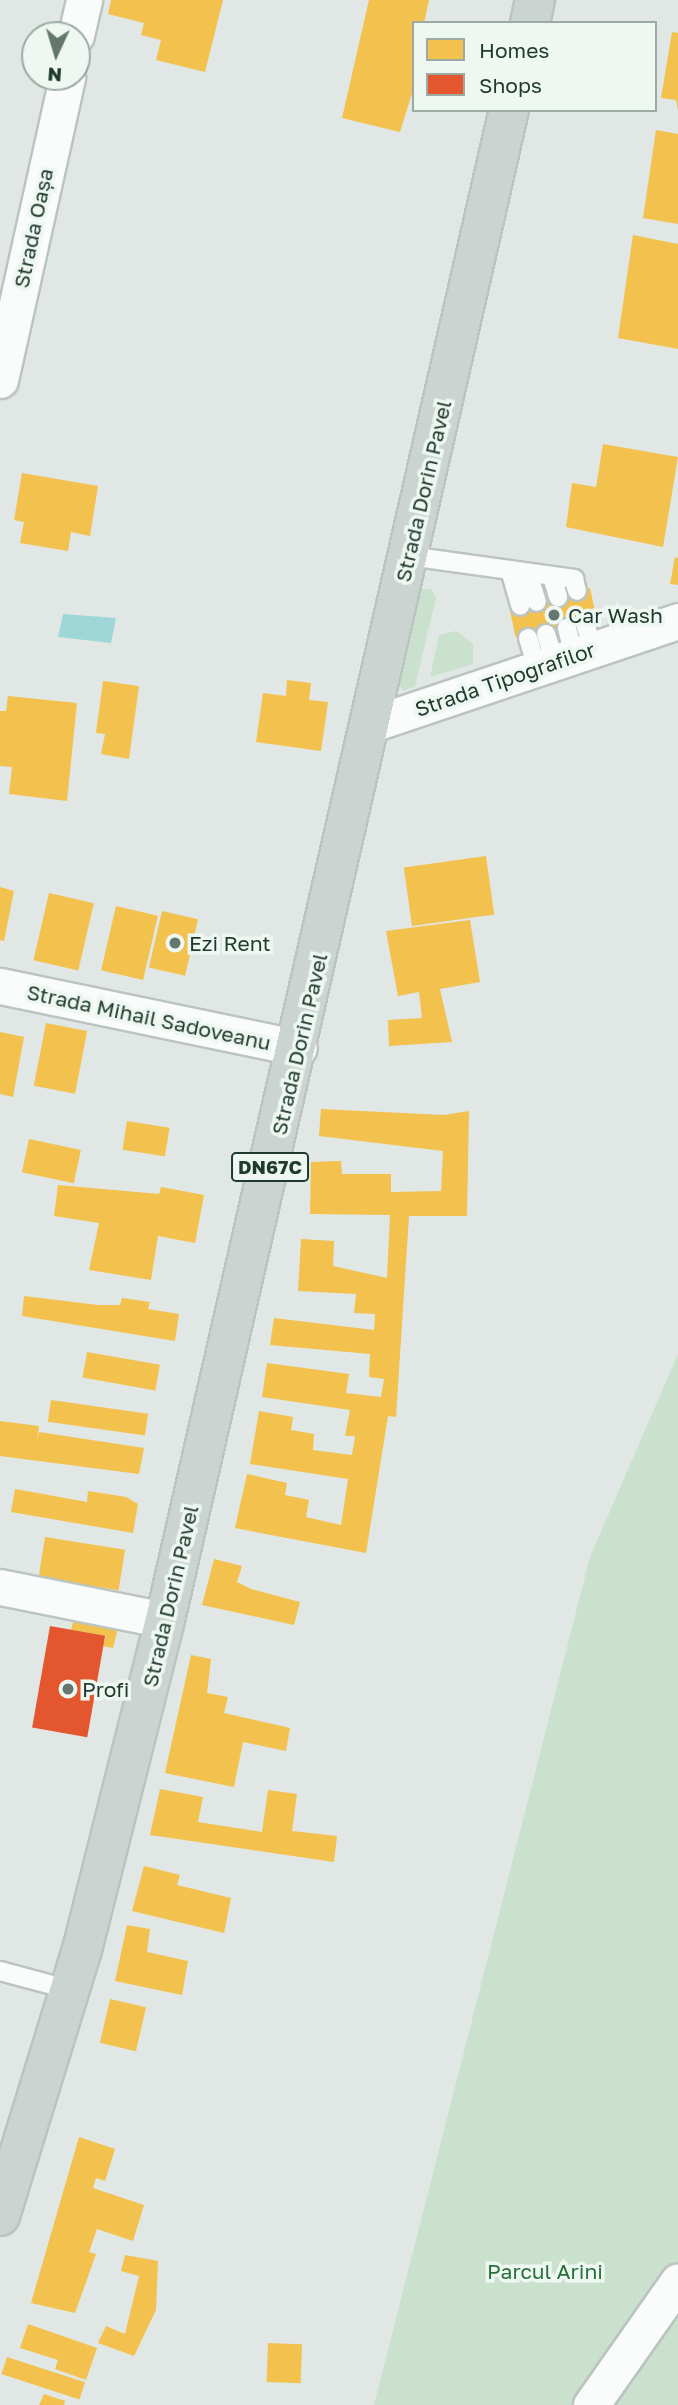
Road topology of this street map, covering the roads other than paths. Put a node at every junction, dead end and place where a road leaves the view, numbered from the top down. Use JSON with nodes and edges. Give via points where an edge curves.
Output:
{"nodes":[{"id":1,"x":84,"y":0,"type":"edge"},
{"id":2,"x":535,"y":0,"type":"edge"},
{"id":3,"x":79,"y":21,"type":"edge"},
{"id":4,"x":530,"y":21,"type":"edge"},
{"id":5,"x":64,"y":91,"type":"edge"},
{"id":6,"x":509,"y":112,"type":"edge"},
{"id":7,"x":0,"y":380,"type":"edge"},
{"id":8,"x":409,"y":556,"type":"junction"},
{"id":9,"x":510,"y":570,"type":"junction"},
{"id":10,"x":528,"y":573,"type":"junction"},
{"id":11,"x":552,"y":577,"type":"junction"},
{"id":12,"x":577,"y":592,"type":"dead end"},
{"id":13,"x":558,"y":597,"type":"dead end"},
{"id":14,"x":678,"y":621,"type":"edge"},
{"id":15,"x":372,"y":724,"type":"junction"},
{"id":16,"x":0,"y":986,"type":"edge"},
{"id":17,"x":299,"y":1048,"type":"junction"},
{"id":18,"x":0,"y":1587,"type":"edge"},
{"id":19,"x":165,"y":1620,"type":"junction"},
{"id":20,"x":0,"y":1971,"type":"edge"},
{"id":21,"x":71,"y":1990,"type":"junction"},
{"id":22,"x":0,"y":2216,"type":"edge"},
{"id":23,"x":678,"y":2281,"type":"edge"},
{"id":24,"x":592,"y":2405,"type":"edge"}],
"edges":[{"from":1,"to":3,"type":"street"},
{"from":2,"to":4,"type":"main road"},
{"from":5,"to":7,"type":"street","name":"Strada Oașa"},
{"from":6,"to":8,"type":"main road","name":"Strada Dorin Pavel","number":"DN67C"},
{"from":8,"to":9,"type":"lane"},
{"from":8,"to":15,"type":"main road","name":"Strada Dorin Pavel","number":"DN67C"},
{"from":9,"to":10,"type":"lane"},
{"from":9,"to":10,"type":"lane","via":[[529,604]]},
{"from":10,"to":11,"type":"lane"},
{"from":11,"to":12,"type":"lane","via":[[574,579]]},
{"from":11,"to":13,"type":"lane"},
{"from":14,"to":15,"type":"street","name":"Strada Tipografilor","via":[[561,645]]},
{"from":15,"to":17,"type":"main road","name":"Strada Dorin Pavel","number":"DN67C"},
{"from":16,"to":17,"type":"street","name":"Strada Mihail Sadoveanu"},
{"from":17,"to":19,"type":"main road","name":"Strada Dorin Pavel","number":"DN67C"},
{"from":18,"to":19,"type":"street"},
{"from":19,"to":21,"type":"main road","name":"Strada Dorin Pavel","number":"DN67C"},
{"from":20,"to":21,"type":"lane"},
{"from":21,"to":22,"type":"main road","name":"Strada Dorin Pavel","number":"DN67C"},
{"from":23,"to":24,"type":"street"}]}
